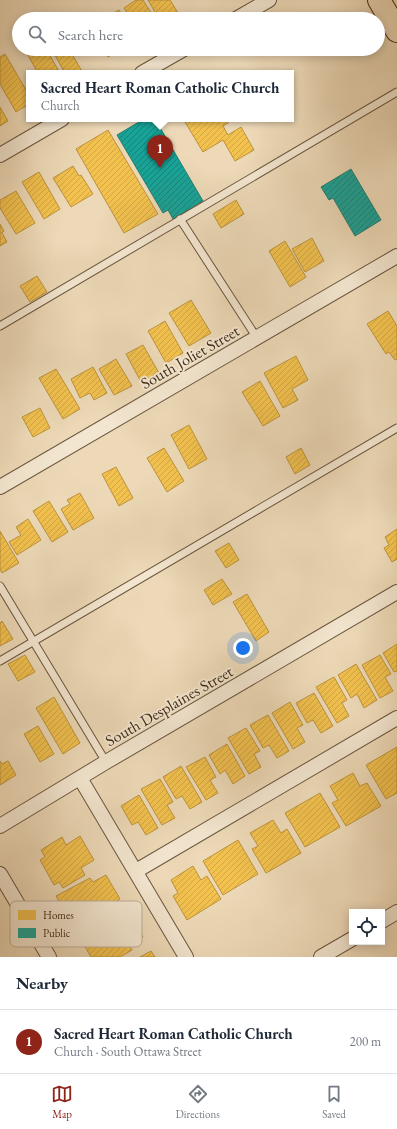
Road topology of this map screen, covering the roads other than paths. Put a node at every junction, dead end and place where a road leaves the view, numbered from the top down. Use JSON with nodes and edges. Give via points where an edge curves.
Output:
{"nodes":[{"id":1,"x":269,"y":0,"type":"edge"},
{"id":2,"x":379,"y":0,"type":"edge"},
{"id":3,"x":248,"y":12,"type":"edge"},
{"id":4,"x":397,"y":31,"type":"edge"},
{"id":5,"x":172,"y":56,"type":"edge"},
{"id":6,"x":147,"y":70,"type":"edge"},
{"id":7,"x":397,"y":92,"type":"edge"},
{"id":8,"x":57,"y":122,"type":"edge"},
{"id":9,"x":0,"y":155,"type":"edge"},
{"id":10,"x":180,"y":219,"type":"junction"},
{"id":11,"x":397,"y":256,"type":"edge"},
{"id":12,"x":0,"y":326,"type":"edge"},
{"id":13,"x":256,"y":338,"type":"junction"},
{"id":14,"x":397,"y":428,"type":"edge"},
{"id":15,"x":0,"y":487,"type":"edge"},
{"id":16,"x":0,"y":586,"type":"edge"},
{"id":17,"x":397,"y":592,"type":"edge"},
{"id":18,"x":33,"y":642,"type":"junction"},
{"id":19,"x":0,"y":661,"type":"edge"},
{"id":20,"x":397,"y":718,"type":"edge"},
{"id":21,"x":106,"y":762,"type":"junction"},
{"id":22,"x":80,"y":778,"type":"junction"},
{"id":23,"x":0,"y":826,"type":"edge"},
{"id":24,"x":136,"y":871,"type":"junction"},
{"id":25,"x":0,"y":874,"type":"edge"},
{"id":26,"x":16,"y":901,"type":"edge"},
{"id":27,"x":397,"y":912,"type":"edge"},
{"id":28,"x":385,"y":919,"type":"edge"},
{"id":29,"x":349,"y":941,"type":"edge"},
{"id":30,"x":43,"y":947,"type":"edge"},
{"id":31,"x":49,"y":957,"type":"edge"},
{"id":32,"x":186,"y":957,"type":"edge"},
{"id":33,"x":321,"y":957,"type":"edge"}],
"edges":[{"from":1,"to":3,"type":"street"},
{"from":2,"to":4,"type":"main road"},
{"from":5,"to":6,"type":"street"},
{"from":7,"to":10,"type":"lane"},
{"from":8,"to":9,"type":"street"},
{"from":10,"to":12,"type":"lane"},
{"from":10,"to":13,"type":"lane"},
{"from":11,"to":13,"type":"street","name":"South Joliet Street"},
{"from":13,"to":15,"type":"street","name":"South Joliet Street"},
{"from":14,"to":18,"type":"lane"},
{"from":16,"to":18,"type":"lane"},
{"from":17,"to":21,"type":"street","name":"South Desplaines Street"},
{"from":18,"to":19,"type":"lane"},
{"from":18,"to":21,"type":"lane"},
{"from":20,"to":24,"type":"street"},
{"from":21,"to":22,"type":"street","name":"South Desplaines Street"},
{"from":22,"to":23,"type":"street","name":"South Desplaines Street"},
{"from":22,"to":24,"type":"street"},
{"from":24,"to":32,"type":"street"},
{"from":25,"to":26,"type":"street"},
{"from":27,"to":28,"type":"street"},
{"from":29,"to":33,"type":"street"},
{"from":30,"to":31,"type":"street"}]}
